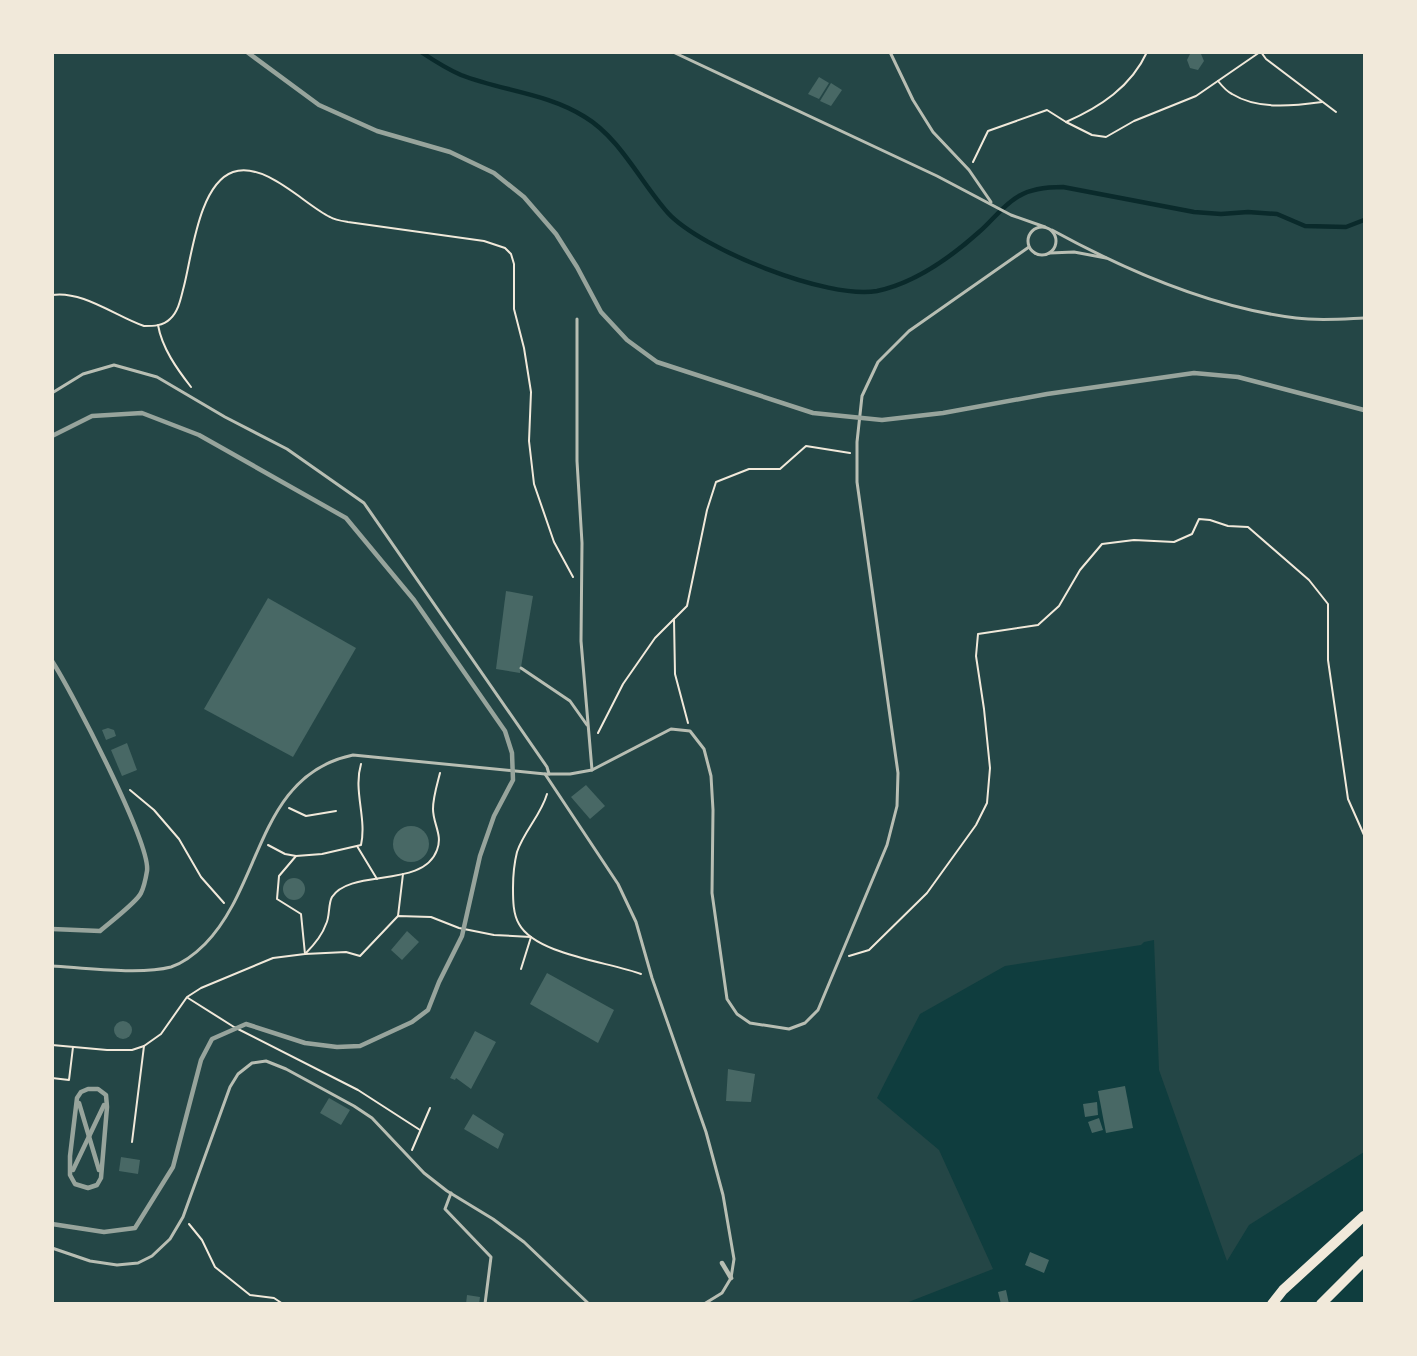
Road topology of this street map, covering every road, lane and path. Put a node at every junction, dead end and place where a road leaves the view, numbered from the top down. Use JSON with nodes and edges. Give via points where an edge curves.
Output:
{"nodes":[{"id":1,"x":673,"y":52,"type":"edge"},
{"id":2,"x":890,"y":52,"type":"edge"},
{"id":3,"x":1147,"y":52,"type":"edge"},
{"id":4,"x":1260,"y":52,"type":"edge"},
{"id":5,"x":1218,"y":81,"type":"junction"},
{"id":6,"x":1322,"y":102,"type":"junction"},
{"id":7,"x":1336,"y":112,"type":"dead end"},
{"id":8,"x":1066,"y":122,"type":"junction"},
{"id":9,"x":969,"y":170,"type":"junction"},
{"id":10,"x":992,"y":203,"type":"junction"},
{"id":11,"x":1045,"y":227,"type":"junction"},
{"id":12,"x":1052,"y":230,"type":"junction"},
{"id":13,"x":1029,"y":247,"type":"junction"},
{"id":14,"x":1050,"y":254,"type":"junction"},
{"id":15,"x":1114,"y":260,"type":"junction"},
{"id":16,"x":52,"y":295,"type":"edge"},
{"id":17,"x":1365,"y":318,"type":"edge"},
{"id":18,"x":577,"y":319,"type":"dead end"},
{"id":19,"x":158,"y":325,"type":"junction"},
{"id":20,"x":191,"y":387,"type":"dead end"},
{"id":21,"x":52,"y":393,"type":"edge"},
{"id":22,"x":857,"y":454,"type":"junction"},
{"id":23,"x":581,"y":590,"type":"junction"},
{"id":24,"x":674,"y":619,"type":"junction"},
{"id":25,"x":521,"y":668,"type":"dead end"},
{"id":26,"x":588,"y":727,"type":"junction"},
{"id":27,"x":690,"y":731,"type":"junction"},
{"id":28,"x":590,"y":748,"type":"junction"},
{"id":29,"x":364,"y":756,"type":"junction"},
{"id":30,"x":442,"y":763,"type":"junction"},
{"id":31,"x":592,"y":770,"type":"junction"},
{"id":32,"x":547,"y":774,"type":"junction"},
{"id":33,"x":130,"y":790,"type":"dead end"},
{"id":34,"x":281,"y":804,"type":"junction"},
{"id":35,"x":336,"y":811,"type":"dead end"},
{"id":36,"x":1365,"y":835,"type":"edge"},
{"id":37,"x":261,"y":840,"type":"junction"},
{"id":38,"x":357,"y":846,"type":"junction"},
{"id":39,"x":296,"y":856,"type":"junction"},
{"id":40,"x":404,"y":874,"type":"junction"},
{"id":41,"x":377,"y":879,"type":"junction"},
{"id":42,"x":230,"y":909,"type":"junction"},
{"id":43,"x":398,"y":916,"type":"junction"},
{"id":44,"x":531,"y":937,"type":"junction"},
{"id":45,"x":305,"y":954,"type":"junction"},
{"id":46,"x":840,"y":958,"type":"junction"},
{"id":47,"x":52,"y":966,"type":"edge"},
{"id":48,"x":521,"y":969,"type":"dead end"},
{"id":49,"x":652,"y":978,"type":"junction"},
{"id":50,"x":187,"y":997,"type":"junction"},
{"id":51,"x":52,"y":1045,"type":"edge"},
{"id":52,"x":144,"y":1046,"type":"junction"},
{"id":53,"x":73,"y":1047,"type":"junction"},
{"id":54,"x":52,"y":1078,"type":"edge"},
{"id":55,"x":430,"y":1108,"type":"dead end"},
{"id":56,"x":420,"y":1130,"type":"junction"},
{"id":57,"x":132,"y":1142,"type":"dead end"},
{"id":58,"x":409,"y":1158,"type":"junction"},
{"id":59,"x":451,"y":1193,"type":"junction"},
{"id":60,"x":1365,"y":1216,"type":"edge"},
{"id":61,"x":183,"y":1217,"type":"junction"},
{"id":62,"x":52,"y":1248,"type":"edge"},
{"id":63,"x":1365,"y":1261,"type":"edge"},
{"id":64,"x":722,"y":1263,"type":"dead end"},
{"id":65,"x":731,"y":1278,"type":"junction"},
{"id":66,"x":283,"y":1304,"type":"edge"},
{"id":67,"x":485,"y":1304,"type":"edge"},
{"id":68,"x":589,"y":1304,"type":"edge"},
{"id":69,"x":704,"y":1304,"type":"edge"},
{"id":70,"x":1272,"y":1304,"type":"edge"},
{"id":71,"x":1321,"y":1304,"type":"edge"}],
"edges":[{"from":1,"to":10,"type":"lane"},
{"from":2,"to":9,"type":"lane","via":[[933,132]]},
{"from":3,"to":8,"type":"path","via":[[1123,87]]},
{"from":4,"to":5,"type":"path"},
{"from":4,"to":6,"type":"path"},
{"from":5,"to":6,"type":"path","via":[[1230,94],[1260,103]]},
{"from":5,"to":8,"type":"path","via":[[1196,96],[1106,137],[1092,135]]},
{"from":6,"to":7,"type":"path"},
{"from":8,"to":9,"type":"path","via":[[1047,110],[988,131]]},
{"from":9,"to":10,"type":"lane"},
{"from":10,"to":11,"type":"lane"},
{"from":11,"to":12,"type":"lane"},
{"from":11,"to":13,"type":"lane","via":[[1035,228],[1029,235]]},
{"from":12,"to":14,"type":"lane","via":[[1057,242]]},
{"from":12,"to":15,"type":"lane"},
{"from":13,"to":14,"type":"lane","via":[[1040,256]]},
{"from":13,"to":22,"type":"lane","via":[[909,331],[879,362],[862,396]]},
{"from":14,"to":15,"type":"lane","via":[[1074,252]]},
{"from":15,"to":17,"type":"lane","via":[[1198,296],[1266,313],[1297,318]]},
{"from":16,"to":19,"type":"path","via":[[89,302],[144,326]]},
{"from":18,"to":23,"type":"lane"},
{"from":19,"to":20,"type":"path","via":[[170,356]]},
{"from":19,"to":23,"type":"path","via":[[170,320],[180,303],[206,200],[232,172],[250,172],[280,182],[331,218],[484,241],[505,248],[514,264],[514,309],[531,393],[529,441],[534,484],[561,558]]},
{"from":21,"to":32,"type":"lane","via":[[82,374],[114,364],[157,377],[287,449],[364,503],[540,758]]},
{"from":22,"to":24,"type":"path","via":[[806,446],[780,470],[749,469],[716,482],[687,606]]},
{"from":22,"to":46,"type":"lane","via":[[861,515],[898,773],[897,806],[887,845]]},
{"from":23,"to":26,"type":"lane"},
{"from":24,"to":27,"type":"path","via":[[675,674]]},
{"from":24,"to":28,"type":"path","via":[[655,638],[623,684]]},
{"from":25,"to":26,"type":"lane","via":[[570,701]]},
{"from":26,"to":28,"type":"lane"},
{"from":27,"to":31,"type":"lane","via":[[671,729]]},
{"from":27,"to":46,"type":"lane","via":[[704,749],[711,776],[712,893],[727,999],[737,1014],[750,1023],[789,1029],[805,1023],[818,1011]]},
{"from":28,"to":31,"type":"lane"},
{"from":29,"to":30,"type":"lane"},
{"from":29,"to":34,"type":"lane","via":[[337,758],[314,771],[295,785]]},
{"from":29,"to":38,"type":"path","via":[[358,784],[363,835]]},
{"from":30,"to":32,"type":"lane"},
{"from":30,"to":40,"type":"path","via":[[433,810],[440,836],[437,850],[430,862],[414,873]]},
{"from":31,"to":32,"type":"lane"},
{"from":32,"to":44,"type":"path","via":[[547,795],[518,850],[513,874],[515,915],[520,927]]},
{"from":32,"to":49,"type":"lane","via":[[618,884],[636,922]]},
{"from":33,"to":42,"type":"path","via":[[179,839],[201,877]]},
{"from":34,"to":35,"type":"path","via":[[306,816]]},
{"from":34,"to":37,"type":"lane"},
{"from":36,"to":46,"type":"path","via":[[1348,799],[1328,660],[1328,604],[1309,580],[1248,527],[1199,519],[1192,534],[1174,542],[1134,540],[1102,544],[1080,570],[1059,606],[1038,625],[978,634],[976,656],[990,768],[987,803],[976,825],[927,893],[869,950]]},
{"from":37,"to":39,"type":"path"},
{"from":37,"to":42,"type":"lane"},
{"from":38,"to":39,"type":"path"},
{"from":38,"to":41,"type":"path"},
{"from":39,"to":45,"type":"path","via":[[279,876],[277,899],[301,914]]},
{"from":40,"to":41,"type":"path"},
{"from":40,"to":43,"type":"path"},
{"from":41,"to":45,"type":"path","via":[[345,887],[332,898],[326,925]]},
{"from":42,"to":47,"type":"lane","via":[[217,932],[197,952],[173,966],[151,971]]},
{"from":43,"to":44,"type":"path","via":[[431,917],[459,928]]},
{"from":43,"to":45,"type":"path","via":[[360,956],[346,952]]},
{"from":44,"to":48,"type":"path"},
{"from":44,"to":49,"type":"path","via":[[569,954]]},
{"from":45,"to":50,"type":"path","via":[[273,958]]},
{"from":49,"to":65,"type":"lane","via":[[706,1132],[732,1241]]},
{"from":50,"to":52,"type":"path","via":[[160,1034]]},
{"from":50,"to":56,"type":"path","via":[[234,1027],[358,1090]]},
{"from":51,"to":53,"type":"path"},
{"from":52,"to":53,"type":"path","via":[[132,1050]]},
{"from":52,"to":57,"type":"path"},
{"from":53,"to":54,"type":"path","via":[[69,1080]]},
{"from":55,"to":56,"type":"path"},
{"from":56,"to":58,"type":"path"},
{"from":58,"to":59,"type":"lane"},
{"from":58,"to":61,"type":"lane","via":[[372,1118],[354,1106],[286,1069],[266,1061],[252,1063],[230,1087]]},
{"from":59,"to":67,"type":"lane","via":[[445,1209],[491,1257]]},
{"from":59,"to":68,"type":"lane","via":[[524,1242]]},
{"from":60,"to":70,"type":"highway"},
{"from":61,"to":62,"type":"lane","via":[[170,1239],[138,1263],[90,1261]]},
{"from":61,"to":66,"type":"path","via":[[202,1240],[214,1267],[250,1294],[274,1298]]},
{"from":63,"to":71,"type":"highway"},
{"from":64,"to":65,"type":"street"},
{"from":65,"to":69,"type":"lane","via":[[722,1293]]}]}
